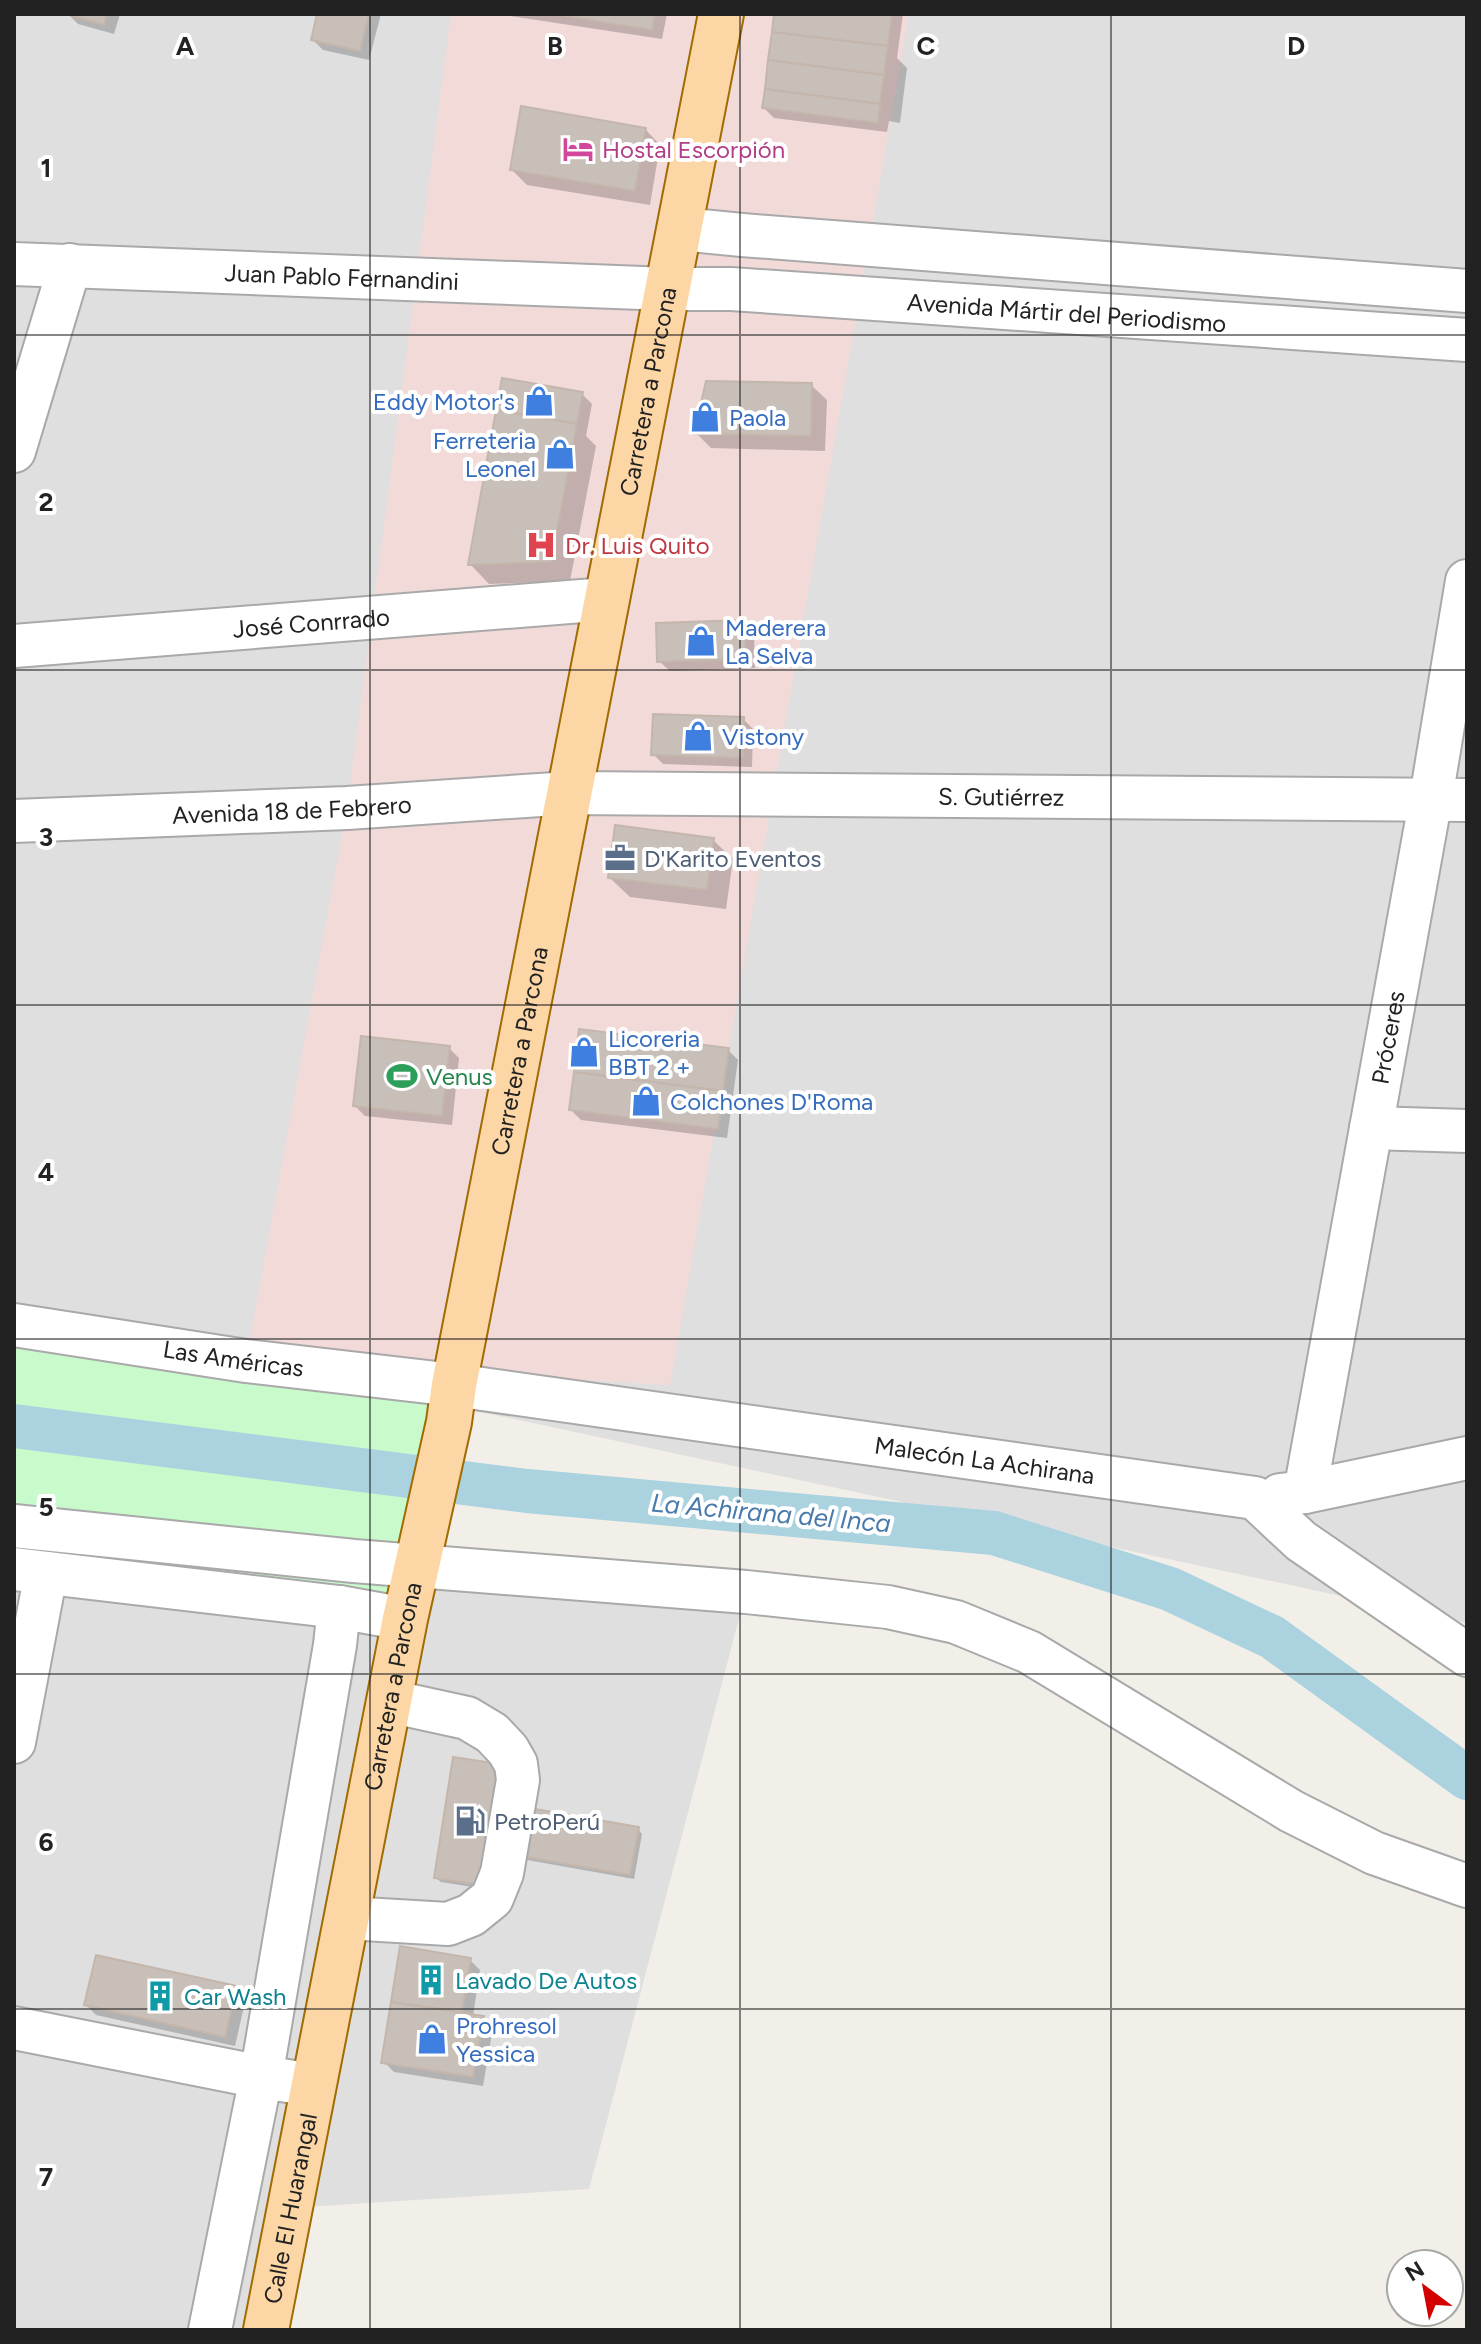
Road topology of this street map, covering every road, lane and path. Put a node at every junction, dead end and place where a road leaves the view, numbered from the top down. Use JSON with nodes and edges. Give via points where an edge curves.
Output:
{"nodes":[{"id":1,"x":721,"y":14,"type":"edge"},
{"id":2,"x":681,"y":229,"type":"junction"},
{"id":3,"x":14,"y":264,"type":"edge"},
{"id":4,"x":70,"y":265,"type":"junction"},
{"id":5,"x":668,"y":289,"type":"junction"},
{"id":6,"x":1467,"y":291,"type":"edge"},
{"id":7,"x":1467,"y":340,"type":"edge"},
{"id":8,"x":14,"y":451,"type":"edge"},
{"id":9,"x":1467,"y":581,"type":"edge"},
{"id":10,"x":607,"y":599,"type":"junction"},
{"id":11,"x":14,"y":646,"type":"edge"},
{"id":12,"x":570,"y":793,"type":"junction"},
{"id":13,"x":1449,"y":799,"type":"edge"},
{"id":14,"x":14,"y":821,"type":"edge"},
{"id":15,"x":1371,"y":1128,"type":"junction"},
{"id":16,"x":1467,"y":1131,"type":"edge"},
{"id":17,"x":14,"y":1325,"type":"edge"},
{"id":18,"x":452,"y":1403,"type":"junction"},
{"id":19,"x":1467,"y":1458,"type":"edge"},
{"id":20,"x":1305,"y":1492,"type":"junction"},
{"id":21,"x":1255,"y":1498,"type":"junction"},
{"id":22,"x":14,"y":1526,"type":"edge"},
{"id":23,"x":422,"y":1545,"type":"junction"},
{"id":24,"x":30,"y":1571,"type":"edge"},
{"id":25,"x":339,"y":1607,"type":"junction"},
{"id":26,"x":405,"y":1619,"type":"junction"},
{"id":27,"x":1467,"y":1655,"type":"edge"},
{"id":28,"x":389,"y":1701,"type":"junction"},
{"id":29,"x":14,"y":1742,"type":"edge"},
{"id":30,"x":1467,"y":1886,"type":"edge"},
{"id":31,"x":347,"y":1918,"type":"junction"},
{"id":32,"x":14,"y":2028,"type":"edge"},
{"id":33,"x":261,"y":2077,"type":"junction"},
{"id":34,"x":314,"y":2085,"type":"junction"},
{"id":35,"x":210,"y":2330,"type":"edge"},
{"id":36,"x":266,"y":2330,"type":"edge"}],
"edges":[{"from":1,"to":2,"type":"main road","name":"Carretera a Parcona"},
{"from":2,"to":5,"type":"main road","name":"Carretera a Parcona"},
{"from":2,"to":6,"type":"street"},
{"from":3,"to":4,"type":"street","name":"Juan Pablo Fernandini"},
{"from":4,"to":5,"type":"street","name":"Juan Pablo Fernandini"},
{"from":4,"to":8,"type":"street"},
{"from":5,"to":7,"type":"street","name":"Avenida Mártir del Periodismo","via":[[731,289]]},
{"from":5,"to":10,"type":"main road","name":"Carretera a Parcona"},
{"from":9,"to":13,"type":"street","name":"Próceres"},
{"from":10,"to":11,"type":"street","name":"José Conrrado"},
{"from":10,"to":12,"type":"main road","name":"Carretera a Parcona"},
{"from":12,"to":13,"type":"street","name":"S. Gutiérrez"},
{"from":12,"to":14,"type":"street","name":"Avenida 18 de Febrero"},
{"from":12,"to":18,"type":"main road","name":"Carretera a Parcona"},
{"from":13,"to":15,"type":"street","name":"Próceres"},
{"from":15,"to":16,"type":"street"},
{"from":15,"to":20,"type":"street","name":"Próceres"},
{"from":17,"to":18,"type":"street","name":"Las Américas","via":[[246,1361]]},
{"from":18,"to":21,"type":"street","name":"Malecón La Achirana"},
{"from":18,"to":23,"type":"main road","name":"Carretera a Parcona"},
{"from":19,"to":20,"type":"street","name":"Malecón La Achirana"},
{"from":20,"to":21,"type":"street","name":"Malecón La Achirana"},
{"from":21,"to":27,"type":"street","via":[[1301,1541]]},
{"from":22,"to":23,"type":"street","via":[[354,1561]]},
{"from":23,"to":26,"type":"main road","name":"Carretera a Parcona"},
{"from":23,"to":30,"type":"street","via":[[888,1607],[956,1622],[1029,1652],[1291,1811],[1374,1853]]},
{"from":24,"to":25,"type":"street"},
{"from":24,"to":29,"type":"street"},
{"from":25,"to":26,"type":"street"},
{"from":25,"to":33,"type":"street"},
{"from":26,"to":28,"type":"main road","name":"Carretera a Parcona"},
{"from":28,"to":31,"type":"main road","name":"Carretera a Parcona"},
{"from":28,"to":31,"type":"street","via":[[467,1718],[508,1750],[518,1780],[502,1873],[492,1898],[448,1924]]},
{"from":31,"to":34,"type":"main road","name":"Carretera a Parcona"},
{"from":32,"to":33,"type":"street"},
{"from":33,"to":34,"type":"street"},
{"from":33,"to":35,"type":"street"},
{"from":34,"to":36,"type":"main road","name":"Calle El Huarangal"}]}
